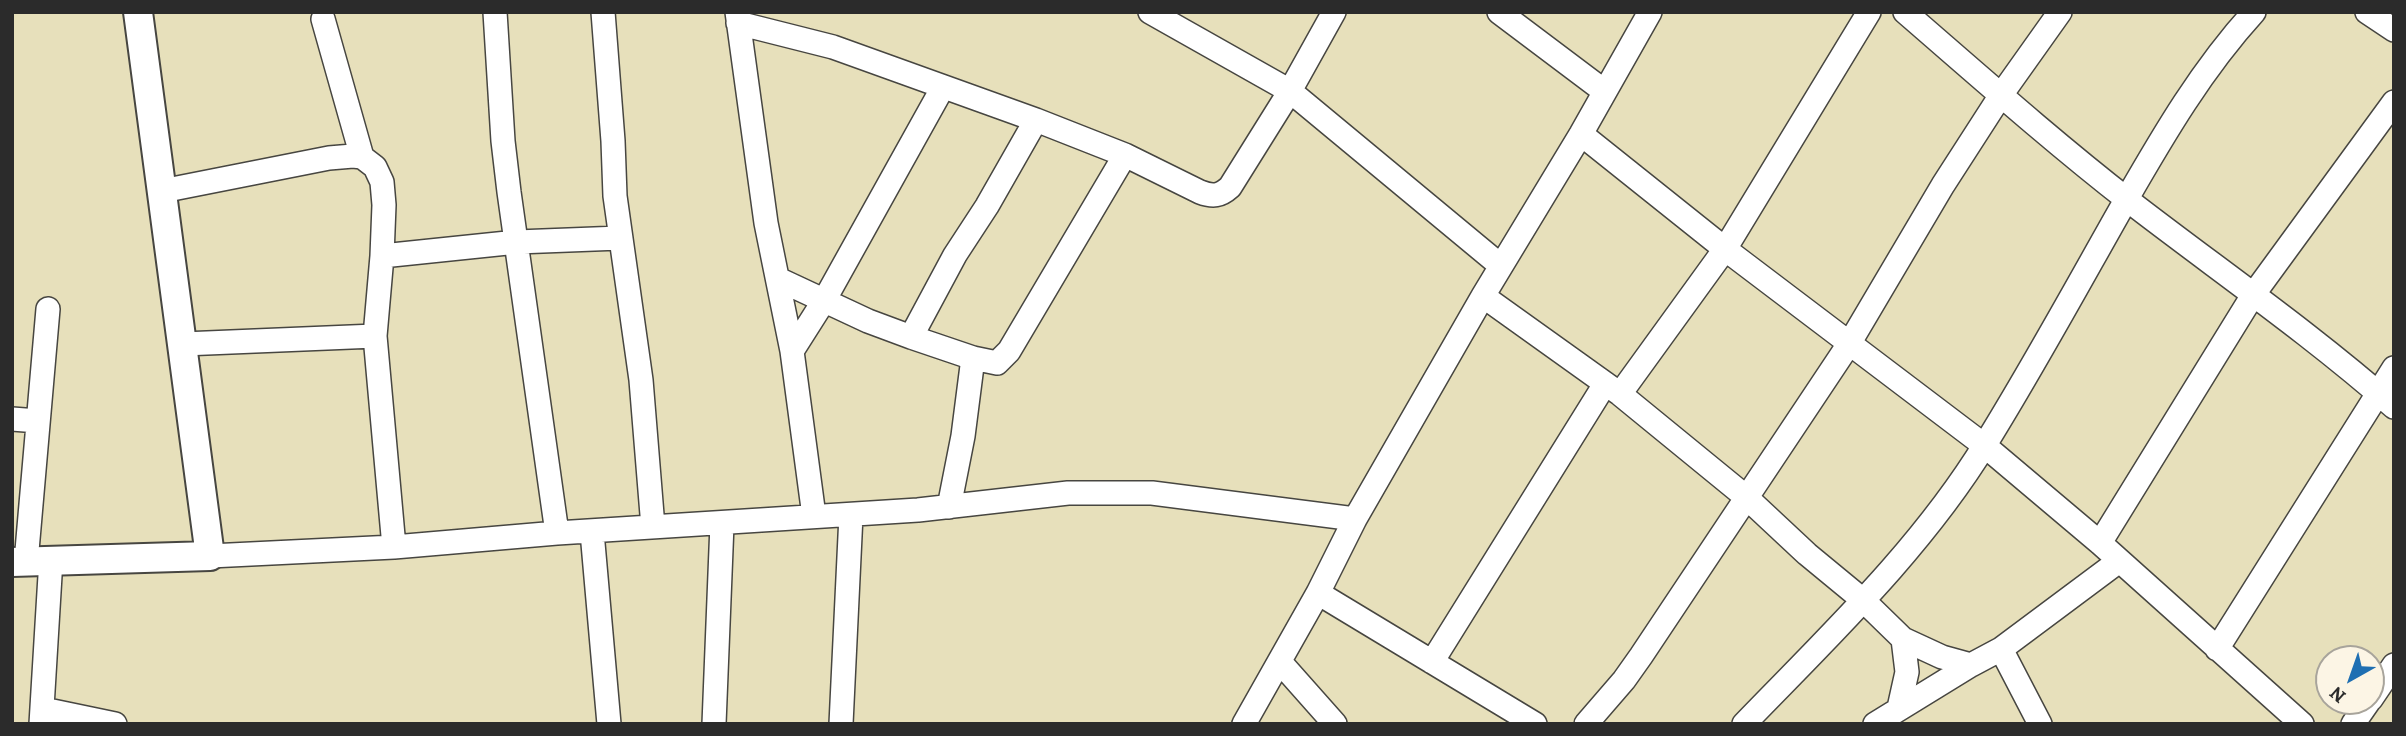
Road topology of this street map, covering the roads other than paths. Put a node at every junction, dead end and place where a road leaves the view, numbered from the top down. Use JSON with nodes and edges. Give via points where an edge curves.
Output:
{"nodes":[{"id":1,"x":138,"y":12,"type":"edge"},
{"id":2,"x":495,"y":12,"type":"edge"},
{"id":3,"x":603,"y":12,"type":"edge"},
{"id":4,"x":1150,"y":12,"type":"edge"},
{"id":5,"x":1334,"y":12,"type":"edge"},
{"id":6,"x":1499,"y":12,"type":"edge"},
{"id":7,"x":1650,"y":12,"type":"edge"},
{"id":8,"x":1868,"y":12,"type":"edge"},
{"id":9,"x":1905,"y":12,"type":"edge"},
{"id":10,"x":2060,"y":12,"type":"edge"},
{"id":11,"x":2254,"y":12,"type":"edge"},
{"id":12,"x":2367,"y":12,"type":"edge"},
{"id":13,"x":737,"y":18,"type":"edge"},
{"id":14,"x":323,"y":19,"type":"dead end"},
{"id":15,"x":2394,"y":30,"type":"edge"},
{"id":16,"x":943,"y":87,"type":"junction"},
{"id":17,"x":1290,"y":91,"type":"junction"},
{"id":18,"x":1604,"y":91,"type":"junction"},
{"id":19,"x":2001,"y":95,"type":"junction"},
{"id":20,"x":2394,"y":102,"type":"edge"},
{"id":21,"x":1036,"y":120,"type":"junction"},
{"id":22,"x":1581,"y":134,"type":"junction"},
{"id":23,"x":1125,"y":155,"type":"junction"},
{"id":24,"x":362,"y":157,"type":"junction"},
{"id":25,"x":162,"y":191,"type":"junction"},
{"id":26,"x":2127,"y":199,"type":"junction"},
{"id":27,"x":620,"y":238,"type":"junction"},
{"id":28,"x":517,"y":242,"type":"junction"},
{"id":29,"x":1725,"y":249,"type":"junction"},
{"id":30,"x":382,"y":256,"type":"junction"},
{"id":31,"x":1500,"y":266,"type":"junction"},
{"id":32,"x":778,"y":279,"type":"junction"},
{"id":33,"x":2253,"y":295,"type":"junction"},
{"id":34,"x":1483,"y":296,"type":"junction"},
{"id":35,"x":825,"y":299,"type":"junction"},
{"id":36,"x":48,"y":309,"type":"dead end"},
{"id":37,"x":375,"y":336,"type":"junction"},
{"id":38,"x":911,"y":337,"type":"junction"},
{"id":39,"x":183,"y":344,"type":"junction"},
{"id":40,"x":1849,"y":344,"type":"junction"},
{"id":41,"x":792,"y":351,"type":"junction"},
{"id":42,"x":973,"y":358,"type":"junction"},
{"id":43,"x":2394,"y":368,"type":"edge"},
{"id":44,"x":1613,"y":389,"type":"junction"},
{"id":45,"x":2385,"y":399,"type":"edge"},
{"id":46,"x":12,"y":419,"type":"edge"},
{"id":47,"x":38,"y":421,"type":"junction"},
{"id":48,"x":1984,"y":446,"type":"junction"},
{"id":49,"x":1746,"y":498,"type":"junction"},
{"id":50,"x":949,"y":507,"type":"junction"},
{"id":51,"x":852,"y":515,"type":"junction"},
{"id":52,"x":814,"y":516,"type":"junction"},
{"id":53,"x":1355,"y":519,"type":"junction"},
{"id":54,"x":722,"y":524,"type":"junction"},
{"id":55,"x":653,"y":527,"type":"junction"},
{"id":56,"x":592,"y":532,"type":"junction"},
{"id":57,"x":557,"y":533,"type":"junction"},
{"id":58,"x":2099,"y":543,"type":"junction"},
{"id":59,"x":394,"y":547,"type":"junction"},
{"id":60,"x":210,"y":556,"type":"junction"},
{"id":61,"x":30,"y":561,"type":"edge"},
{"id":62,"x":2119,"y":561,"type":"junction"},
{"id":63,"x":1318,"y":593,"type":"junction"},
{"id":64,"x":1864,"y":601,"type":"junction"},
{"id":65,"x":1903,"y":639,"type":"junction"},
{"id":66,"x":2001,"y":649,"type":"junction"},
{"id":67,"x":2217,"y":649,"type":"junction"},
{"id":68,"x":1280,"y":662,"type":"junction"},
{"id":69,"x":1432,"y":662,"type":"junction"},
{"id":70,"x":1972,"y":665,"type":"junction"},
{"id":71,"x":42,"y":716,"type":"edge"},
{"id":72,"x":1887,"y":718,"type":"edge"},
{"id":73,"x":115,"y":724,"type":"edge"},
{"id":74,"x":609,"y":724,"type":"edge"},
{"id":75,"x":714,"y":724,"type":"edge"},
{"id":76,"x":841,"y":724,"type":"edge"},
{"id":77,"x":1244,"y":724,"type":"edge"},
{"id":78,"x":1335,"y":724,"type":"edge"},
{"id":79,"x":1535,"y":724,"type":"edge"},
{"id":80,"x":1586,"y":724,"type":"edge"},
{"id":81,"x":1744,"y":724,"type":"edge"},
{"id":82,"x":2040,"y":724,"type":"edge"},
{"id":83,"x":2302,"y":724,"type":"edge"}],
"edges":[{"from":1,"to":25,"type":"street"},
{"from":2,"to":28,"type":"street","via":[[503,141]]},
{"from":3,"to":27,"type":"street"},
{"from":4,"to":17,"type":"street"},
{"from":5,"to":17,"type":"street"},
{"from":6,"to":18,"type":"street"},
{"from":7,"to":18,"type":"street"},
{"from":8,"to":29,"type":"street"},
{"from":9,"to":19,"type":"street"},
{"from":10,"to":19,"type":"street"},
{"from":11,"to":26,"type":"street","via":[[2185,101]]},
{"from":12,"to":15,"type":"street"},
{"from":13,"to":16,"type":"street"},
{"from":13,"to":32,"type":"street"},
{"from":14,"to":24,"type":"street"},
{"from":16,"to":21,"type":"street"},
{"from":16,"to":35,"type":"street"},
{"from":17,"to":23,"type":"street","via":[[1230,187],[1219,195],[1200,192]]},
{"from":17,"to":31,"type":"street"},
{"from":18,"to":22,"type":"street"},
{"from":19,"to":26,"type":"street"},
{"from":19,"to":40,"type":"street"},
{"from":20,"to":33,"type":"street"},
{"from":21,"to":23,"type":"street"},
{"from":21,"to":38,"type":"street"},
{"from":22,"to":29,"type":"street"},
{"from":22,"to":31,"type":"street"},
{"from":23,"to":42,"type":"street","via":[[1006,356],[997,363]]},
{"from":24,"to":25,"type":"street","via":[[329,158]]},
{"from":24,"to":30,"type":"street","via":[[375,167],[382,182]]},
{"from":25,"to":39,"type":"street"},
{"from":26,"to":33,"type":"street"},
{"from":26,"to":48,"type":"street"},
{"from":27,"to":28,"type":"street"},
{"from":27,"to":55,"type":"street","via":[[641,380]]},
{"from":28,"to":30,"type":"street"},
{"from":28,"to":57,"type":"street"},
{"from":29,"to":40,"type":"street"},
{"from":29,"to":44,"type":"street"},
{"from":30,"to":37,"type":"street"},
{"from":31,"to":34,"type":"street"},
{"from":32,"to":35,"type":"street"},
{"from":32,"to":41,"type":"street"},
{"from":33,"to":45,"type":"street"},
{"from":33,"to":58,"type":"street"},
{"from":34,"to":44,"type":"street"},
{"from":34,"to":53,"type":"street"},
{"from":35,"to":38,"type":"street"},
{"from":35,"to":41,"type":"street"},
{"from":36,"to":47,"type":"street"},
{"from":37,"to":39,"type":"street"},
{"from":37,"to":59,"type":"street"},
{"from":38,"to":42,"type":"street"},
{"from":39,"to":60,"type":"street"},
{"from":40,"to":48,"type":"street"},
{"from":40,"to":49,"type":"street"},
{"from":41,"to":52,"type":"street"},
{"from":42,"to":50,"type":"street"},
{"from":43,"to":45,"type":"street"},
{"from":44,"to":49,"type":"street"},
{"from":44,"to":69,"type":"street"},
{"from":45,"to":67,"type":"street"},
{"from":46,"to":47,"type":"street"},
{"from":47,"to":61,"type":"street"},
{"from":48,"to":58,"type":"street"},
{"from":48,"to":64,"type":"street","via":[[1918,538]]},
{"from":49,"to":64,"type":"street"},
{"from":49,"to":80,"type":"street","via":[[1635,664]]},
{"from":50,"to":51,"type":"street"},
{"from":50,"to":53,"type":"street","via":[[1110,492]]},
{"from":51,"to":52,"type":"street"},
{"from":51,"to":76,"type":"street"},
{"from":52,"to":54,"type":"street"},
{"from":53,"to":63,"type":"street"},
{"from":54,"to":55,"type":"street"},
{"from":54,"to":75,"type":"street"},
{"from":55,"to":56,"type":"street"},
{"from":56,"to":57,"type":"street"},
{"from":56,"to":74,"type":"street"},
{"from":57,"to":59,"type":"street"},
{"from":58,"to":62,"type":"street"},
{"from":59,"to":60,"type":"street"},
{"from":60,"to":61,"type":"street"},
{"from":61,"to":71,"type":"street"},
{"from":62,"to":66,"type":"street"},
{"from":62,"to":67,"type":"street"},
{"from":63,"to":68,"type":"street"},
{"from":63,"to":69,"type":"street"},
{"from":64,"to":65,"type":"street"},
{"from":64,"to":81,"type":"street"},
{"from":65,"to":70,"type":"street"},
{"from":65,"to":72,"type":"street","via":[[1907,672]]},
{"from":66,"to":70,"type":"street"},
{"from":66,"to":82,"type":"street"},
{"from":67,"to":83,"type":"street"},
{"from":68,"to":77,"type":"street"},
{"from":68,"to":78,"type":"street"},
{"from":69,"to":79,"type":"street"},
{"from":70,"to":72,"type":"street"},
{"from":71,"to":73,"type":"street"}]}
